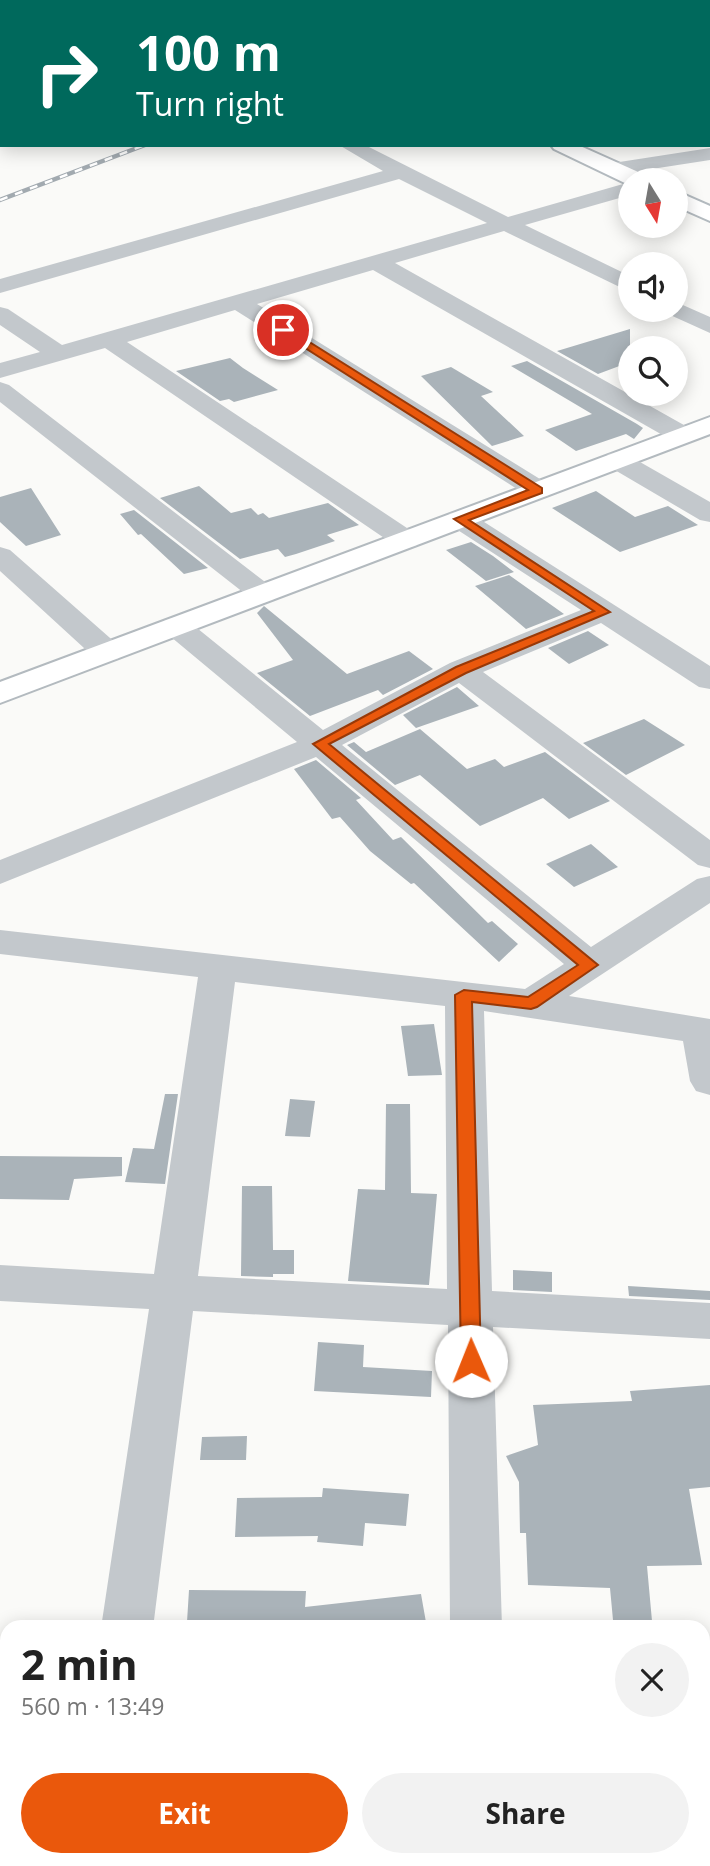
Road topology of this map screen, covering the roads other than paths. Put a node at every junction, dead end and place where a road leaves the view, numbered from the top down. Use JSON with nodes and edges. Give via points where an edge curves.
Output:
{"nodes":[{"id":1,"x":353,"y":147,"type":"edge"},
{"id":2,"x":565,"y":147,"type":"edge"},
{"id":3,"x":710,"y":154,"type":"edge"},
{"id":4,"x":613,"y":169,"type":"junction"},
{"id":5,"x":618,"y":171,"type":"edge"},
{"id":6,"x":401,"y":172,"type":"junction"},
{"id":7,"x":618,"y":192,"type":"edge"},
{"id":8,"x":688,"y":203,"type":"edge"},
{"id":9,"x":707,"y":211,"type":"edge"},
{"id":10,"x":509,"y":224,"type":"junction"},
{"id":11,"x":376,"y":262,"type":"junction"},
{"id":12,"x":618,"y":279,"type":"edge"},
{"id":13,"x":0,"y":286,"type":"edge"},
{"id":14,"x":237,"y":301,"type":"junction"},
{"id":15,"x":0,"y":314,"type":"edge"},
{"id":16,"x":688,"y":315,"type":"edge"},
{"id":17,"x":710,"y":326,"type":"edge"},
{"id":18,"x":107,"y":340,"type":"junction"},
{"id":19,"x":59,"y":354,"type":"junction"},
{"id":20,"x":0,"y":372,"type":"edge"},
{"id":21,"x":0,"y":390,"type":"edge"},
{"id":22,"x":696,"y":430,"type":"edge"},
{"id":23,"x":617,"y":460,"type":"junction"},
{"id":24,"x":538,"y":490,"type":"junction"},
{"id":25,"x":710,"y":514,"type":"edge"},
{"id":26,"x":460,"y":519,"type":"junction"},
{"id":27,"x":405,"y":540,"type":"junction"},
{"id":28,"x":0,"y":556,"type":"edge"},
{"id":29,"x":263,"y":594,"type":"junction"},
{"id":30,"x":603,"y":612,"type":"junction"},
{"id":31,"x":176,"y":626,"type":"junction"},
{"id":32,"x":107,"y":652,"type":"junction"},
{"id":33,"x":461,"y":670,"type":"junction"},
{"id":34,"x":710,"y":680,"type":"edge"},
{"id":35,"x":0,"y":693,"type":"edge"},
{"id":36,"x":320,"y":744,"type":"junction"},
{"id":37,"x":710,"y":857,"type":"edge"},
{"id":38,"x":0,"y":873,"type":"edge"},
{"id":39,"x":710,"y":887,"type":"edge"},
{"id":40,"x":0,"y":942,"type":"edge"},
{"id":41,"x":589,"y":965,"type":"junction"},
{"id":42,"x":218,"y":967,"type":"junction"},
{"id":43,"x":464,"y":995,"type":"junction"},
{"id":44,"x":531,"y":1003,"type":"junction"},
{"id":45,"x":705,"y":1031,"type":"edge"},
{"id":46,"x":710,"y":1081,"type":"edge"},
{"id":47,"x":0,"y":1283,"type":"edge"},
{"id":48,"x":173,"y":1293,"type":"junction"},
{"id":49,"x":470,"y":1308,"type":"junction"},
{"id":50,"x":710,"y":1321,"type":"edge"},
{"id":51,"x":128,"y":1620,"type":"edge"},
{"id":52,"x":475,"y":1620,"type":"edge"}],
"edges":[{"from":1,"to":6,"type":"street"},
{"from":2,"to":4,"type":"street"},
{"from":3,"to":4,"type":"street"},
{"from":4,"to":5,"type":"street"},
{"from":6,"to":10,"type":"street"},
{"from":6,"to":13,"type":"street"},
{"from":7,"to":10,"type":"street"},
{"from":8,"to":9,"type":"street"},
{"from":10,"to":11,"type":"street"},
{"from":10,"to":12,"type":"street"},
{"from":11,"to":14,"type":"street"},
{"from":11,"to":22,"type":"street"},
{"from":14,"to":18,"type":"street"},
{"from":14,"to":24,"type":"street"},
{"from":15,"to":19,"type":"street"},
{"from":16,"to":17,"type":"street"},
{"from":18,"to":19,"type":"street"},
{"from":18,"to":27,"type":"street"},
{"from":19,"to":20,"type":"street"},
{"from":21,"to":29,"type":"street"},
{"from":22,"to":23,"type":"street"},
{"from":23,"to":24,"type":"street"},
{"from":23,"to":25,"type":"street"},
{"from":24,"to":26,"type":"street"},
{"from":26,"to":27,"type":"street"},
{"from":26,"to":30,"type":"street"},
{"from":27,"to":29,"type":"street"},
{"from":28,"to":32,"type":"street"},
{"from":29,"to":31,"type":"street"},
{"from":30,"to":33,"type":"street"},
{"from":30,"to":34,"type":"street"},
{"from":31,"to":32,"type":"street"},
{"from":31,"to":36,"type":"street"},
{"from":32,"to":35,"type":"street"},
{"from":33,"to":36,"type":"street"},
{"from":33,"to":37,"type":"street"},
{"from":36,"to":38,"type":"street"},
{"from":36,"to":41,"type":"street"},
{"from":39,"to":41,"type":"street"},
{"from":40,"to":42,"type":"street"},
{"from":41,"to":44,"type":"street"},
{"from":42,"to":43,"type":"street"},
{"from":42,"to":48,"type":"street"},
{"from":43,"to":44,"type":"street"},
{"from":43,"to":49,"type":"street"},
{"from":44,"to":45,"type":"street"},
{"from":45,"to":46,"type":"street"},
{"from":47,"to":48,"type":"street"},
{"from":48,"to":49,"type":"street"},
{"from":48,"to":51,"type":"street"},
{"from":49,"to":50,"type":"street"},
{"from":49,"to":52,"type":"street"}]}
